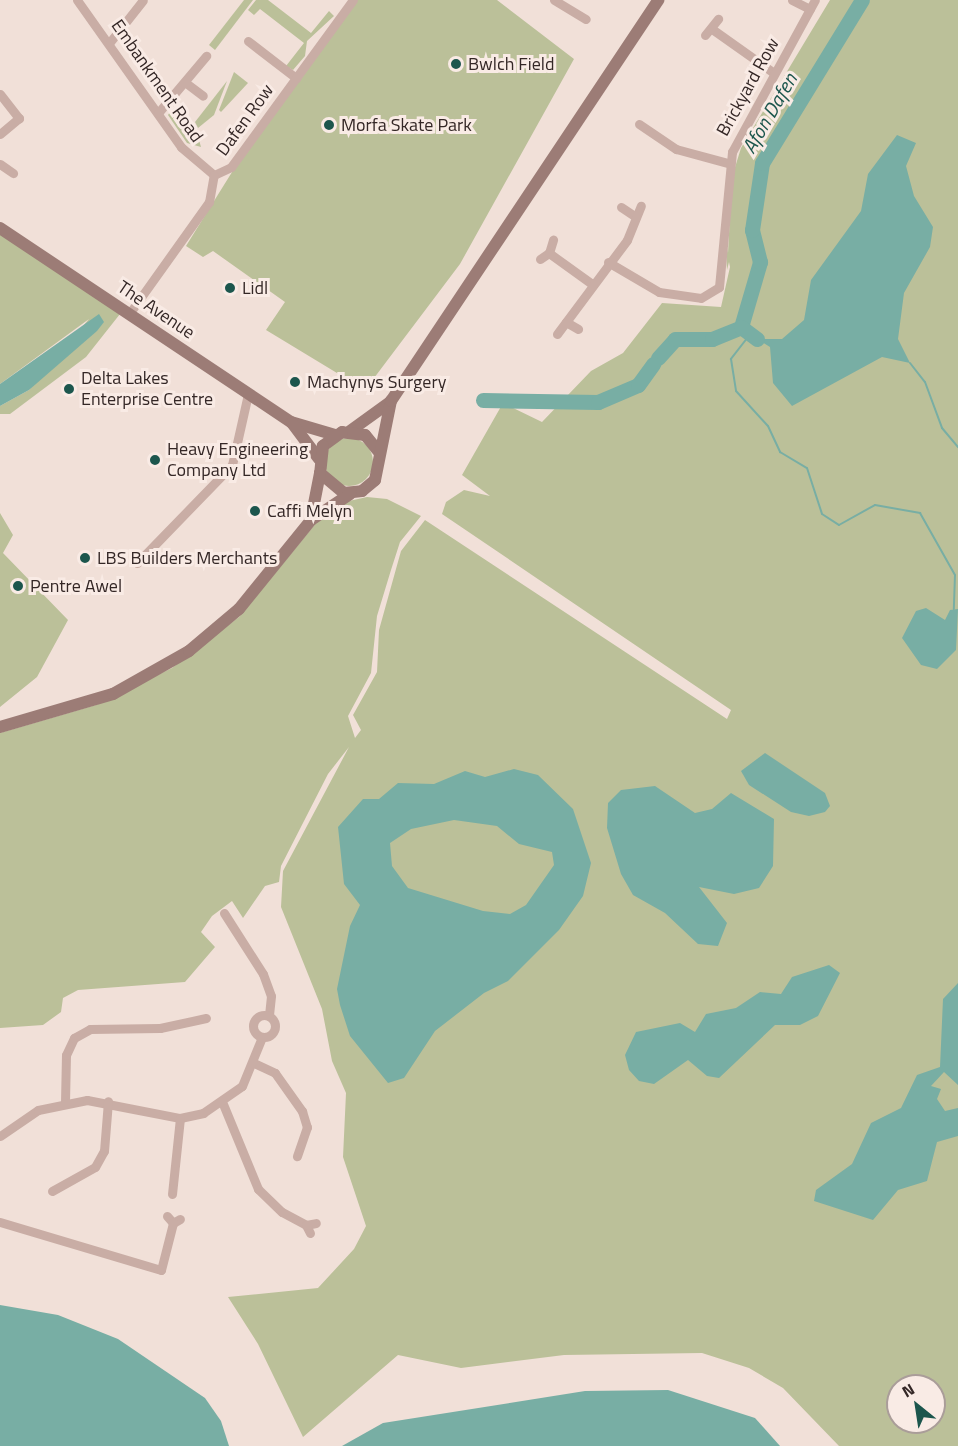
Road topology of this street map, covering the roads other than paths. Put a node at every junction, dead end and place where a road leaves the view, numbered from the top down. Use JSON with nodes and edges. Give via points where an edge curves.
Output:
{"nodes":[{"id":1,"x":77,"y":0,"type":"edge"},
{"id":2,"x":143,"y":0,"type":"edge"},
{"id":3,"x":353,"y":0,"type":"edge"},
{"id":4,"x":554,"y":0,"type":"edge"},
{"id":5,"x":658,"y":0,"type":"edge"},
{"id":6,"x":792,"y":0,"type":"edge"},
{"id":7,"x":815,"y":0,"type":"edge"},
{"id":8,"x":810,"y":9,"type":"junction"},
{"id":9,"x":718,"y":19,"type":"dead end"},
{"id":10,"x":586,"y":20,"type":"dead end"},
{"id":11,"x":248,"y":41,"type":"dead end"},
{"id":12,"x":110,"y":42,"type":"junction"},
{"id":13,"x":206,"y":56,"type":"dead end"},
{"id":14,"x":774,"y":73,"type":"junction"},
{"id":15,"x":296,"y":78,"type":"junction"},
{"id":16,"x":186,"y":83,"type":"junction"},
{"id":17,"x":0,"y":94,"type":"edge"},
{"id":18,"x":203,"y":96,"type":"dead end"},
{"id":19,"x":158,"y":113,"type":"junction"},
{"id":20,"x":639,"y":124,"type":"dead end"},
{"id":21,"x":0,"y":134,"type":"edge"},
{"id":22,"x":728,"y":163,"type":"junction"},
{"id":23,"x":0,"y":164,"type":"edge"},
{"id":24,"x":13,"y":173,"type":"dead end"},
{"id":25,"x":214,"y":175,"type":"junction"},
{"id":26,"x":641,"y":206,"type":"dead end"},
{"id":27,"x":621,"y":207,"type":"dead end"},
{"id":28,"x":633,"y":215,"type":"junction"},
{"id":29,"x":0,"y":228,"type":"edge"},
{"id":30,"x":553,"y":240,"type":"dead end"},
{"id":31,"x":549,"y":254,"type":"junction"},
{"id":32,"x":540,"y":259,"type":"dead end"},
{"id":33,"x":608,"y":262,"type":"junction"},
{"id":34,"x":592,"y":284,"type":"junction"},
{"id":35,"x":129,"y":314,"type":"junction"},
{"id":36,"x":566,"y":321,"type":"junction"},
{"id":37,"x":578,"y":329,"type":"dead end"},
{"id":38,"x":557,"y":334,"type":"dead end"},
{"id":39,"x":248,"y":394,"type":"junction"},
{"id":40,"x":391,"y":401,"type":"junction"},
{"id":41,"x":291,"y":422,"type":"junction"},
{"id":42,"x":350,"y":431,"type":"junction"},
{"id":43,"x":335,"y":435,"type":"junction"},
{"id":44,"x":379,"y":452,"type":"junction"},
{"id":45,"x":319,"y":459,"type":"junction"},
{"id":46,"x":320,"y":472,"type":"junction"},
{"id":47,"x":350,"y":494,"type":"junction"},
{"id":48,"x":311,"y":520,"type":"junction"},
{"id":49,"x":137,"y":563,"type":"dead end"},
{"id":50,"x":0,"y":727,"type":"edge"},
{"id":51,"x":224,"y":913,"type":"dead end"},
{"id":52,"x":269,"y":1016,"type":"junction"},
{"id":53,"x":210,"y":1017,"type":"dead end"},
{"id":54,"x":262,"y":1036,"type":"junction"},
{"id":55,"x":254,"y":1063,"type":"junction"},
{"id":56,"x":108,"y":1101,"type":"junction"},
{"id":57,"x":65,"y":1102,"type":"junction"},
{"id":58,"x":223,"y":1104,"type":"junction"},
{"id":59,"x":180,"y":1118,"type":"junction"},
{"id":60,"x":0,"y":1136,"type":"edge"},
{"id":61,"x":285,"y":1146,"type":"dead end"},
{"id":62,"x":50,"y":1191,"type":"dead end"},
{"id":63,"x":172,"y":1198,"type":"dead end"},
{"id":64,"x":173,"y":1220,"type":"dead end"},
{"id":65,"x":0,"y":1222,"type":"edge"},
{"id":66,"x":316,"y":1223,"type":"dead end"}],
"edges":[{"from":1,"to":12,"type":"street","name":"Embankment Road"},
{"from":2,"to":12,"type":"street"},
{"from":3,"to":15,"type":"street","name":"Dafen Row"},
{"from":4,"to":10,"type":"street"},
{"from":5,"to":40,"type":"main road"},
{"from":6,"to":8,"type":"street"},
{"from":7,"to":8,"type":"street","name":"Brickyard Row"},
{"from":8,"to":14,"type":"street","name":"Brickyard Row"},
{"from":9,"to":14,"type":"street","via":[[709,32]]},
{"from":11,"to":15,"type":"street"},
{"from":12,"to":19,"type":"street","name":"Embankment Road"},
{"from":13,"to":16,"type":"street"},
{"from":14,"to":22,"type":"street","name":"Brickyard Row"},
{"from":15,"to":25,"type":"street","name":"Dafen Row","via":[[231,167]]},
{"from":16,"to":18,"type":"street"},
{"from":16,"to":19,"type":"street"},
{"from":17,"to":21,"type":"street","via":[[19,118]]},
{"from":19,"to":25,"type":"street","name":"Embankment Road","via":[[187,154]]},
{"from":20,"to":22,"type":"street","via":[[676,149]]},
{"from":22,"to":33,"type":"street","name":"Brickyard Row","via":[[719,287],[701,298],[660,292]]},
{"from":23,"to":24,"type":"street"},
{"from":25,"to":35,"type":"street","name":"Dafen Row","via":[[209,202]]},
{"from":26,"to":28,"type":"street"},
{"from":27,"to":28,"type":"street"},
{"from":28,"to":33,"type":"street","via":[[633,232]]},
{"from":29,"to":35,"type":"main road","name":"The Avenue"},
{"from":30,"to":31,"type":"street"},
{"from":31,"to":32,"type":"street"},
{"from":31,"to":34,"type":"street"},
{"from":33,"to":34,"type":"street"},
{"from":34,"to":36,"type":"street"},
{"from":35,"to":39,"type":"main road","name":"The Avenue"},
{"from":36,"to":37,"type":"street"},
{"from":36,"to":38,"type":"street"},
{"from":39,"to":41,"type":"main road","name":"The Avenue"},
{"from":39,"to":49,"type":"street","via":[[232,465]]},
{"from":40,"to":42,"type":"main road"},
{"from":40,"to":44,"type":"main road"},
{"from":41,"to":43,"type":"main road","name":"The Avenue"},
{"from":41,"to":45,"type":"main road","name":"The Avenue"},
{"from":42,"to":43,"type":"main road"},
{"from":42,"to":44,"type":"main road","via":[[365,435]]},
{"from":43,"to":45,"type":"main road"},
{"from":44,"to":47,"type":"main road","via":[[375,480]]},
{"from":45,"to":46,"type":"main road"},
{"from":46,"to":47,"type":"main road","via":[[333,489]]},
{"from":46,"to":48,"type":"main road"},
{"from":47,"to":48,"type":"main road"},
{"from":48,"to":50,"type":"main road","via":[[239,609],[189,651],[113,694]]},
{"from":51,"to":52,"type":"street","via":[[263,974],[271,996]]},
{"from":52,"to":54,"type":"street","via":[[274,1031]]},
{"from":52,"to":54,"type":"street","via":[[255,1020],[254,1030]]},
{"from":53,"to":57,"type":"street","via":[[160,1028],[90,1029],[74,1038],[66,1055]]},
{"from":54,"to":55,"type":"street"},
{"from":55,"to":58,"type":"street"},
{"from":55,"to":61,"type":"street","via":[[275,1073],[297,1100],[307,1127],[297,1151]]},
{"from":56,"to":57,"type":"street"},
{"from":56,"to":59,"type":"street"},
{"from":56,"to":62,"type":"street","via":[[104,1151],[95,1167]]},
{"from":57,"to":60,"type":"street","via":[[38,1110]]},
{"from":58,"to":59,"type":"street"},
{"from":58,"to":66,"type":"street","via":[[258,1189],[308,1229]]},
{"from":59,"to":63,"type":"street"},
{"from":64,"to":65,"type":"street","via":[[161,1270]]}]}
